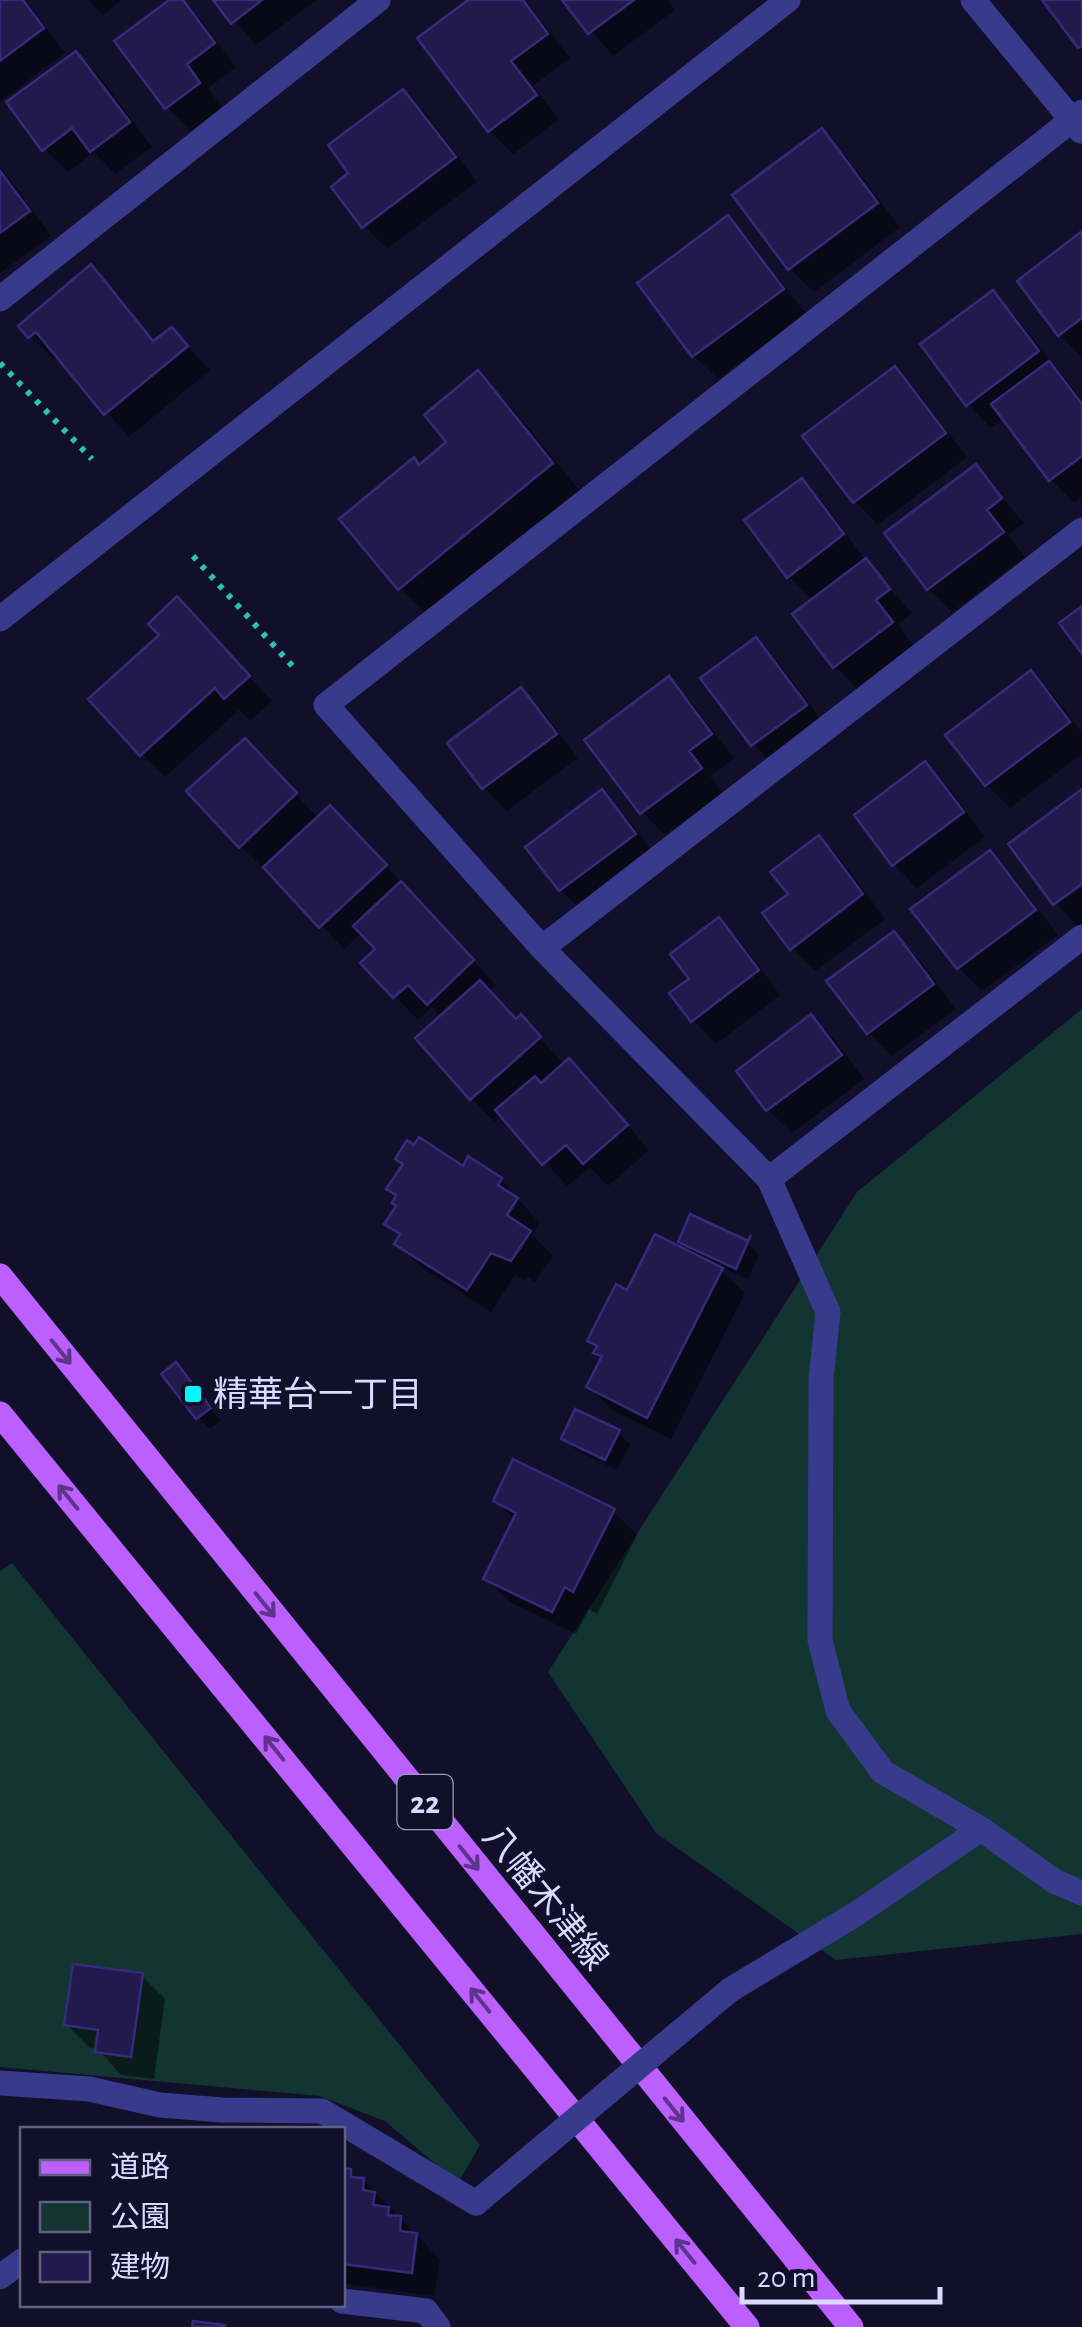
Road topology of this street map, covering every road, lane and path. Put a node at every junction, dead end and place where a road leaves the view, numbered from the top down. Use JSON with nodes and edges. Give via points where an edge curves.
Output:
{"nodes":[{"id":1,"x":378,"y":0,"type":"edge"},
{"id":2,"x":788,"y":0,"type":"edge"},
{"id":3,"x":973,"y":0,"type":"edge"},
{"id":4,"x":1079,"y":122,"type":"edge"},
{"id":5,"x":0,"y":300,"type":"edge"},
{"id":6,"x":0,"y":363,"type":"edge"},
{"id":7,"x":92,"y":459,"type":"dead end"},
{"id":8,"x":1082,"y":530,"type":"edge"},
{"id":9,"x":193,"y":556,"type":"dead end"},
{"id":10,"x":0,"y":619,"type":"edge"},
{"id":11,"x":326,"y":705,"type":"junction"},
{"id":12,"x":1082,"y":937,"type":"edge"},
{"id":13,"x":542,"y":948,"type":"junction"},
{"id":14,"x":769,"y":1180,"type":"junction"},
{"id":15,"x":0,"y":1276,"type":"edge"},
{"id":16,"x":0,"y":1414,"type":"edge"},
{"id":17,"x":980,"y":1829,"type":"junction"},
{"id":18,"x":1082,"y":1894,"type":"edge"},
{"id":19,"x":0,"y":2083,"type":"edge"},
{"id":20,"x":345,"y":2301,"type":"edge"},
{"id":21,"x":438,"y":2327,"type":"edge"},
{"id":22,"x":747,"y":2327,"type":"edge"},
{"id":23,"x":851,"y":2327,"type":"edge"}],
"edges":[{"from":1,"to":5,"type":"street"},
{"from":2,"to":10,"type":"street"},
{"from":3,"to":4,"type":"street"},
{"from":4,"to":11,"type":"street"},
{"from":6,"to":7,"type":"path"},
{"from":8,"to":13,"type":"street"},
{"from":9,"to":11,"type":"path"},
{"from":11,"to":13,"type":"street"},
{"from":12,"to":14,"type":"street"},
{"from":13,"to":14,"type":"street"},
{"from":14,"to":17,"type":"street","via":[[828,1312],[821,1380],[820,1640],[838,1711],[884,1772]]},
{"from":15,"to":23,"type":"main road","name":"八幡木津線","number":"22","one_way":true},
{"from":22,"to":16,"type":"main road","number":"22","one_way":true},
{"from":17,"to":18,"type":"street"},
{"from":17,"to":19,"type":"street","bridge":true,"via":[[730,1990],[476,2203],[322,2110],[160,2105],[89,2089]]},
{"from":20,"to":21,"type":"street","via":[[426,2312]]}]}
